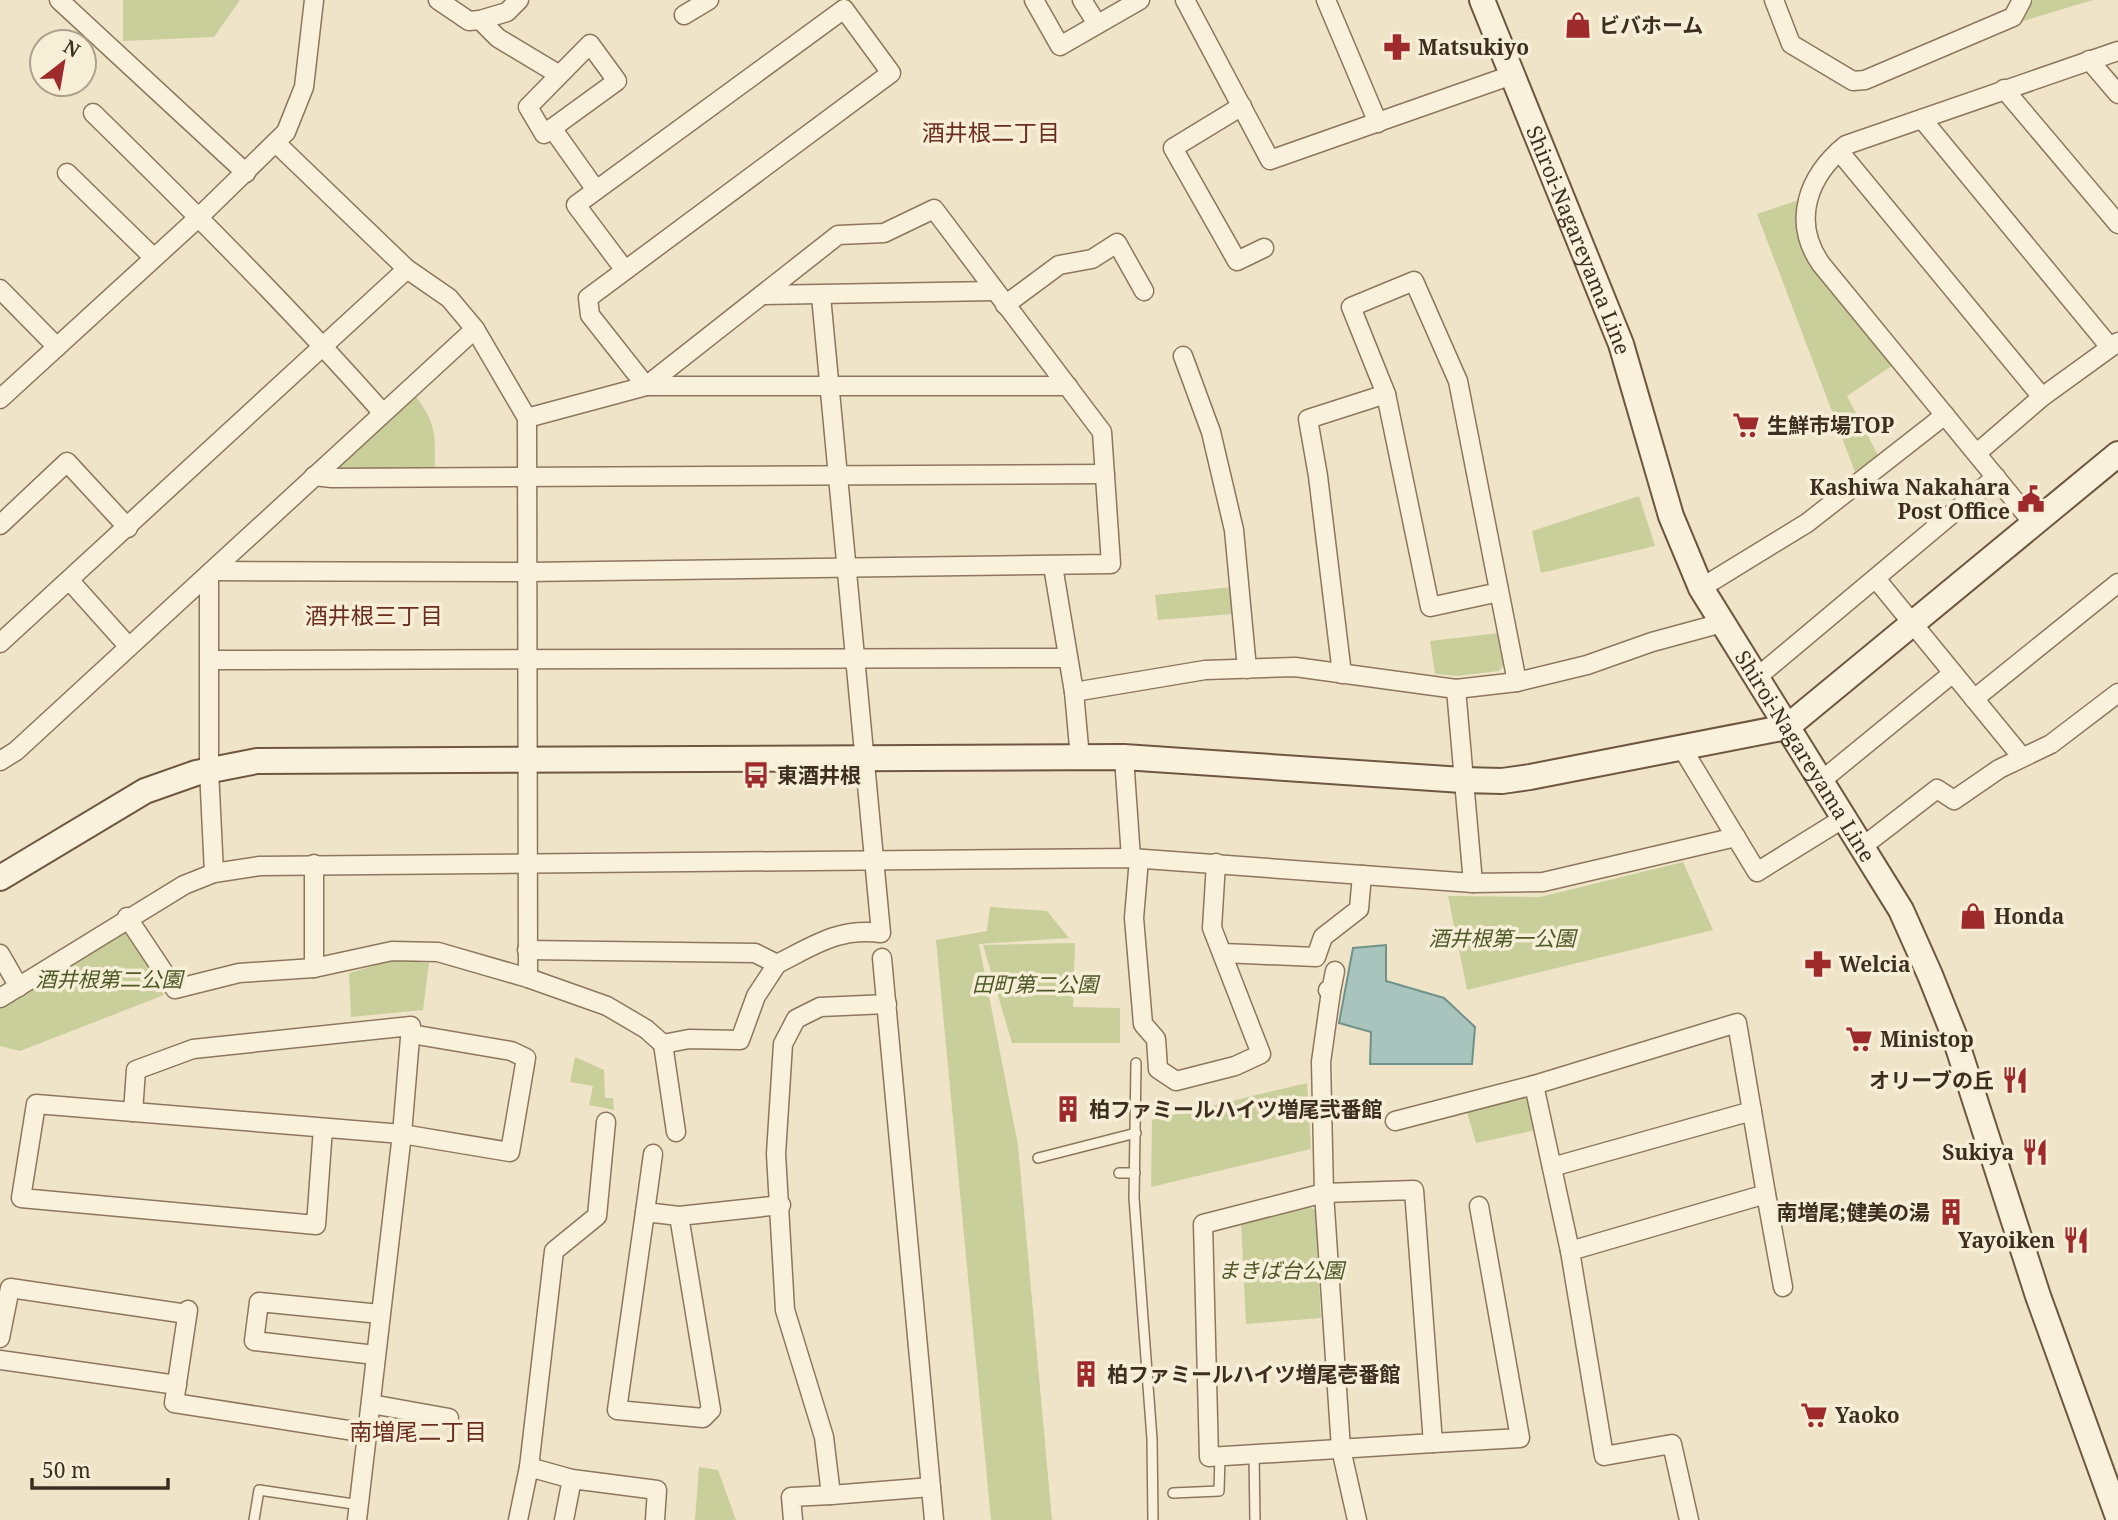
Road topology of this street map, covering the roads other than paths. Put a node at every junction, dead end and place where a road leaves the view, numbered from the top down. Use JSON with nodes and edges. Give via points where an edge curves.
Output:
{"nodes":[{"id":1,"x":314,"y":0,"type":"edge"},
{"id":2,"x":438,"y":0,"type":"edge"},
{"id":3,"x":519,"y":0,"type":"edge"},
{"id":4,"x":709,"y":0,"type":"edge"},
{"id":5,"x":1034,"y":0,"type":"edge"},
{"id":6,"x":1083,"y":0,"type":"edge"},
{"id":7,"x":1140,"y":0,"type":"edge"},
{"id":8,"x":1185,"y":0,"type":"edge"},
{"id":9,"x":1326,"y":0,"type":"edge"},
{"id":10,"x":1482,"y":0,"type":"edge"},
{"id":11,"x":1774,"y":0,"type":"edge"},
{"id":12,"x":2022,"y":0,"type":"edge"},
{"id":13,"x":67,"y":3,"type":"edge"},
{"id":14,"x":684,"y":15,"type":"dead end"},
{"id":15,"x":480,"y":20,"type":"junction"},
{"id":16,"x":1097,"y":24,"type":"junction"},
{"id":17,"x":2118,"y":51,"type":"edge"},
{"id":18,"x":2089,"y":60,"type":"junction"},
{"id":19,"x":558,"y":74,"type":"junction"},
{"id":20,"x":1512,"y":75,"type":"junction"},
{"id":21,"x":2004,"y":89,"type":"junction"},
{"id":22,"x":2118,"y":94,"type":"edge"},
{"id":23,"x":1242,"y":106,"type":"junction"},
{"id":24,"x":93,"y":113,"type":"dead end"},
{"id":25,"x":1922,"y":119,"type":"junction"},
{"id":26,"x":1378,"y":123,"type":"junction"},
{"id":27,"x":552,"y":128,"type":"junction"},
{"id":28,"x":276,"y":143,"type":"junction"},
{"id":29,"x":1839,"y":151,"type":"junction"},
{"id":30,"x":67,"y":173,"type":"dead end"},
{"id":31,"x":246,"y":173,"type":"junction"},
{"id":32,"x":596,"y":190,"type":"junction"},
{"id":33,"x":200,"y":217,"type":"junction"},
{"id":34,"x":2118,"y":223,"type":"edge"},
{"id":35,"x":1264,"y":248,"type":"dead end"},
{"id":36,"x":153,"y":257,"type":"junction"},
{"id":37,"x":407,"y":269,"type":"junction"},
{"id":38,"x":624,"y":269,"type":"junction"},
{"id":39,"x":0,"y":289,"type":"edge"},
{"id":40,"x":1144,"y":290,"type":"dead end"},
{"id":41,"x":762,"y":295,"type":"junction"},
{"id":42,"x":821,"y":296,"type":"junction"},
{"id":43,"x":1000,"y":298,"type":"junction"},
{"id":44,"x":475,"y":329,"type":"junction"},
{"id":45,"x":2114,"y":344,"type":"edge"},
{"id":46,"x":57,"y":347,"type":"junction"},
{"id":47,"x":324,"y":347,"type":"junction"},
{"id":48,"x":1183,"y":356,"type":"dead end"},
{"id":49,"x":646,"y":386,"type":"junction"},
{"id":50,"x":1068,"y":386,"type":"junction"},
{"id":51,"x":830,"y":388,"type":"junction"},
{"id":52,"x":1386,"y":394,"type":"junction"},
{"id":53,"x":2042,"y":397,"type":"junction"},
{"id":54,"x":0,"y":399,"type":"edge"},
{"id":55,"x":382,"y":412,"type":"junction"},
{"id":56,"x":1945,"y":415,"type":"junction"},
{"id":57,"x":527,"y":418,"type":"junction"},
{"id":58,"x":1977,"y":453,"type":"junction"},
{"id":59,"x":2118,"y":454,"type":"edge"},
{"id":60,"x":1105,"y":474,"type":"junction"},
{"id":61,"x":314,"y":476,"type":"junction"},
{"id":62,"x":839,"y":476,"type":"junction"},
{"id":63,"x":1996,"y":477,"type":"junction"},
{"id":64,"x":526,"y":478,"type":"junction"},
{"id":65,"x":2034,"y":524,"type":"junction"},
{"id":66,"x":0,"y":525,"type":"edge"},
{"id":67,"x":128,"y":528,"type":"junction"},
{"id":68,"x":1053,"y":566,"type":"junction"},
{"id":69,"x":847,"y":567,"type":"junction"},
{"id":70,"x":527,"y":572,"type":"junction"},
{"id":71,"x":211,"y":573,"type":"junction"},
{"id":72,"x":1877,"y":580,"type":"junction"},
{"id":73,"x":70,"y":582,"type":"junction"},
{"id":74,"x":2118,"y":583,"type":"edge"},
{"id":75,"x":1701,"y":589,"type":"junction"},
{"id":76,"x":1499,"y":592,"type":"junction"},
{"id":77,"x":1722,"y":623,"type":"junction"},
{"id":78,"x":1913,"y":624,"type":"junction"},
{"id":79,"x":0,"y":643,"type":"edge"},
{"id":80,"x":128,"y":647,"type":"junction"},
{"id":81,"x":1068,"y":657,"type":"junction"},
{"id":82,"x":855,"y":659,"type":"junction"},
{"id":83,"x":210,"y":660,"type":"junction"},
{"id":84,"x":529,"y":661,"type":"junction"},
{"id":85,"x":1247,"y":669,"type":"junction"},
{"id":86,"x":1953,"y":673,"type":"junction"},
{"id":87,"x":1342,"y":674,"type":"junction"},
{"id":88,"x":1755,"y":679,"type":"junction"},
{"id":89,"x":1517,"y":682,"type":"junction"},
{"id":90,"x":1456,"y":689,"type":"junction"},
{"id":91,"x":1074,"y":692,"type":"junction"},
{"id":92,"x":2118,"y":693,"type":"edge"},
{"id":93,"x":1975,"y":699,"type":"junction"},
{"id":94,"x":1787,"y":727,"type":"junction"},
{"id":95,"x":1682,"y":748,"type":"junction"},
{"id":96,"x":2021,"y":756,"type":"junction"},
{"id":97,"x":1124,"y":757,"type":"junction"},
{"id":98,"x":1080,"y":758,"type":"junction"},
{"id":99,"x":528,"y":759,"type":"junction"},
{"id":100,"x":864,"y":760,"type":"junction"},
{"id":101,"x":0,"y":761,"type":"edge"},
{"id":102,"x":209,"y":770,"type":"junction"},
{"id":103,"x":1462,"y":780,"type":"junction"},
{"id":104,"x":1821,"y":781,"type":"junction"},
{"id":105,"x":1844,"y":818,"type":"junction"},
{"id":106,"x":1736,"y":837,"type":"junction"},
{"id":107,"x":1863,"y":847,"type":"junction"},
{"id":108,"x":1135,"y":858,"type":"junction"},
{"id":109,"x":876,"y":860,"type":"junction"},
{"id":110,"x":527,"y":863,"type":"junction"},
{"id":111,"x":1216,"y":863,"type":"junction"},
{"id":112,"x":314,"y":864,"type":"junction"},
{"id":113,"x":214,"y":873,"type":"junction"},
{"id":114,"x":1362,"y":875,"type":"junction"},
{"id":115,"x":0,"y":878,"type":"edge"},
{"id":116,"x":1473,"y":883,"type":"junction"},
{"id":117,"x":127,"y":917,"type":"junction"},
{"id":118,"x":527,"y":950,"type":"junction"},
{"id":119,"x":1222,"y":953,"type":"junction"},
{"id":120,"x":0,"y":954,"type":"edge"},
{"id":121,"x":882,"y":958,"type":"dead end"},
{"id":122,"x":777,"y":964,"type":"junction"},
{"id":123,"x":314,"y":968,"type":"junction"},
{"id":124,"x":1335,"y":971,"type":"dead end"},
{"id":125,"x":528,"y":978,"type":"junction"},
{"id":126,"x":19,"y":987,"type":"junction"},
{"id":127,"x":0,"y":998,"type":"edge"},
{"id":128,"x":887,"y":1004,"type":"junction"},
{"id":129,"x":411,"y":1034,"type":"junction"},
{"id":130,"x":663,"y":1044,"type":"junction"},
{"id":131,"x":1136,"y":1063,"type":"dead end"},
{"id":132,"x":1534,"y":1085,"type":"junction"},
{"id":133,"x":1752,"y":1111,"type":"junction"},
{"id":134,"x":133,"y":1112,"type":"junction"},
{"id":135,"x":1395,"y":1121,"type":"dead end"},
{"id":136,"x":606,"y":1122,"type":"dead end"},
{"id":137,"x":323,"y":1128,"type":"junction"},
{"id":138,"x":676,"y":1132,"type":"dead end"},
{"id":139,"x":1136,"y":1133,"type":"junction"},
{"id":140,"x":402,"y":1135,"type":"junction"},
{"id":141,"x":653,"y":1154,"type":"dead end"},
{"id":142,"x":1038,"y":1158,"type":"dead end"},
{"id":143,"x":1552,"y":1167,"type":"junction"},
{"id":144,"x":1135,"y":1172,"type":"junction"},
{"id":145,"x":1119,"y":1173,"type":"dead end"},
{"id":146,"x":1324,"y":1194,"type":"junction"},
{"id":147,"x":1766,"y":1194,"type":"junction"},
{"id":148,"x":781,"y":1205,"type":"junction"},
{"id":149,"x":1479,"y":1206,"type":"dead end"},
{"id":150,"x":645,"y":1212,"type":"junction"},
{"id":151,"x":679,"y":1216,"type":"junction"},
{"id":152,"x":1570,"y":1251,"type":"junction"},
{"id":153,"x":1783,"y":1287,"type":"dead end"},
{"id":154,"x":380,"y":1314,"type":"junction"},
{"id":155,"x":0,"y":1338,"type":"edge"},
{"id":156,"x":375,"y":1355,"type":"junction"},
{"id":157,"x":0,"y":1360,"type":"edge"},
{"id":158,"x":177,"y":1385,"type":"junction"},
{"id":159,"x":371,"y":1404,"type":"junction"},
{"id":160,"x":449,"y":1418,"type":"dead end"},
{"id":161,"x":367,"y":1433,"type":"junction"},
{"id":162,"x":1433,"y":1443,"type":"junction"},
{"id":163,"x":1341,"y":1449,"type":"junction"},
{"id":164,"x":1254,"y":1454,"type":"junction"},
{"id":165,"x":1220,"y":1456,"type":"junction"},
{"id":166,"x":528,"y":1467,"type":"junction"},
{"id":167,"x":572,"y":1479,"type":"junction"},
{"id":168,"x":931,"y":1487,"type":"junction"},
{"id":169,"x":1173,"y":1493,"type":"dead end"},
{"id":170,"x":831,"y":1495,"type":"junction"},
{"id":171,"x":358,"y":1513,"type":"edge"},
{"id":172,"x":2118,"y":1517,"type":"edge"},
{"id":173,"x":254,"y":1520,"type":"edge"},
{"id":174,"x":518,"y":1520,"type":"edge"},
{"id":175,"x":564,"y":1520,"type":"edge"},
{"id":176,"x":654,"y":1520,"type":"edge"},
{"id":177,"x":793,"y":1520,"type":"edge"},
{"id":178,"x":934,"y":1520,"type":"edge"},
{"id":179,"x":1153,"y":1520,"type":"edge"},
{"id":180,"x":1255,"y":1520,"type":"edge"},
{"id":181,"x":1357,"y":1520,"type":"edge"},
{"id":182,"x":1689,"y":1520,"type":"edge"}],
"edges":[{"from":1,"to":28,"type":"street","via":[[298,110]]},
{"from":2,"to":15,"type":"street","via":[[469,21]]},
{"from":3,"to":15,"type":"street","via":[[507,12]]},
{"from":4,"to":14,"type":"street"},
{"from":5,"to":16,"type":"street","via":[[1060,46]]},
{"from":6,"to":16,"type":"street"},
{"from":7,"to":16,"type":"street"},
{"from":8,"to":23,"type":"street"},
{"from":9,"to":26,"type":"street"},
{"from":10,"to":20,"type":"street","name":"Shiroi-Nagareyama Line"},
{"from":11,"to":12,"type":"street","via":[[1791,44],[1853,80],[1865,80],[2013,17]]},
{"from":13,"to":31,"type":"street"},
{"from":15,"to":19,"type":"street","via":[[498,38]]},
{"from":17,"to":18,"type":"street"},
{"from":18,"to":21,"type":"street"},
{"from":18,"to":22,"type":"street"},
{"from":19,"to":27,"type":"street","via":[[528,107],[544,134]]},
{"from":19,"to":27,"type":"street","via":[[590,44],[617,82]]},
{"from":20,"to":26,"type":"street"},
{"from":20,"to":75,"type":"street","name":"Shiroi-Nagareyama Line","via":[[1621,344],[1660,482]]},
{"from":21,"to":25,"type":"street"},
{"from":21,"to":34,"type":"street"},
{"from":23,"to":26,"type":"street","via":[[1270,160]]},
{"from":23,"to":35,"type":"street","via":[[1173,148],[1237,261]]},
{"from":24,"to":33,"type":"street"},
{"from":25,"to":29,"type":"street"},
{"from":25,"to":45,"type":"street"},
{"from":27,"to":32,"type":"street"},
{"from":28,"to":31,"type":"street"},
{"from":28,"to":37,"type":"street"},
{"from":29,"to":53,"type":"street"},
{"from":29,"to":56,"type":"street","via":[[1825,163],[1810,188],[1804,214],[1813,252]]},
{"from":30,"to":36,"type":"street"},
{"from":31,"to":33,"type":"street"},
{"from":32,"to":38,"type":"street","via":[[576,205]]},
{"from":32,"to":38,"type":"street","via":[[844,9],[891,73]]},
{"from":33,"to":36,"type":"street"},
{"from":33,"to":47,"type":"street"},
{"from":36,"to":46,"type":"street"},
{"from":37,"to":44,"type":"street","via":[[449,298]]},
{"from":37,"to":47,"type":"street"},
{"from":38,"to":49,"type":"street","via":[[588,298],[590,315]]},
{"from":39,"to":46,"type":"street"},
{"from":40,"to":43,"type":"street","via":[[1117,243],[1092,259],[1059,265]]},
{"from":41,"to":42,"type":"street"},
{"from":41,"to":43,"type":"street","via":[[838,235],[884,233],[934,209]]},
{"from":41,"to":49,"type":"street"},
{"from":42,"to":43,"type":"street"},
{"from":42,"to":51,"type":"street"},
{"from":43,"to":50,"type":"street"},
{"from":44,"to":55,"type":"street"},
{"from":44,"to":57,"type":"street"},
{"from":45,"to":53,"type":"street"},
{"from":46,"to":54,"type":"street"},
{"from":47,"to":55,"type":"street"},
{"from":47,"to":67,"type":"street"},
{"from":48,"to":85,"type":"street","via":[[1211,432],[1234,530]]},
{"from":49,"to":51,"type":"street"},
{"from":49,"to":57,"type":"street"},
{"from":50,"to":51,"type":"street"},
{"from":50,"to":60,"type":"street","via":[[1102,432]]},
{"from":51,"to":62,"type":"street"},
{"from":52,"to":76,"type":"street","via":[[1430,607]]},
{"from":52,"to":76,"type":"street","via":[[1351,307],[1414,281],[1458,381]]},
{"from":52,"to":87,"type":"street","via":[[1308,419]]},
{"from":53,"to":58,"type":"street"},
{"from":55,"to":61,"type":"street"},
{"from":56,"to":58,"type":"street"},
{"from":56,"to":75,"type":"street","via":[[1807,523]]},
{"from":57,"to":64,"type":"street"},
{"from":58,"to":63,"type":"street"},
{"from":59,"to":65,"type":"street"},
{"from":60,"to":62,"type":"street"},
{"from":60,"to":68,"type":"street","via":[[1111,564]]},
{"from":61,"to":64,"type":"street"},
{"from":61,"to":71,"type":"street"},
{"from":62,"to":64,"type":"street"},
{"from":62,"to":69,"type":"street"},
{"from":63,"to":65,"type":"street"},
{"from":63,"to":72,"type":"street"},
{"from":64,"to":70,"type":"street"},
{"from":65,"to":78,"type":"street"},
{"from":66,"to":67,"type":"street","via":[[67,462]]},
{"from":67,"to":73,"type":"street"},
{"from":68,"to":69,"type":"street"},
{"from":68,"to":81,"type":"street"},
{"from":69,"to":70,"type":"street"},
{"from":69,"to":82,"type":"street"},
{"from":70,"to":71,"type":"street"},
{"from":70,"to":84,"type":"street"},
{"from":71,"to":80,"type":"street"},
{"from":71,"to":83,"type":"street"},
{"from":72,"to":78,"type":"street"},
{"from":72,"to":88,"type":"street"},
{"from":73,"to":79,"type":"street"},
{"from":73,"to":80,"type":"street"},
{"from":74,"to":93,"type":"street"},
{"from":75,"to":77,"type":"street","name":"Shiroi-Nagareyama Line"},
{"from":76,"to":89,"type":"street"},
{"from":77,"to":88,"type":"street","name":"Shiroi-Nagareyama Line"},
{"from":77,"to":89,"type":"street"},
{"from":78,"to":86,"type":"street"},
{"from":78,"to":94,"type":"street"},
{"from":80,"to":101,"type":"street"},
{"from":81,"to":82,"type":"street"},
{"from":81,"to":91,"type":"street"},
{"from":82,"to":84,"type":"street"},
{"from":82,"to":100,"type":"street"},
{"from":83,"to":84,"type":"street"},
{"from":83,"to":102,"type":"street"},
{"from":84,"to":99,"type":"street"},
{"from":85,"to":87,"type":"street","via":[[1295,667]]},
{"from":85,"to":91,"type":"street","via":[[1164,675]]},
{"from":86,"to":93,"type":"street"},
{"from":86,"to":104,"type":"street"},
{"from":87,"to":90,"type":"street"},
{"from":88,"to":94,"type":"street","name":"Shiroi-Nagareyama Line"},
{"from":89,"to":90,"type":"street"},
{"from":90,"to":103,"type":"street"},
{"from":91,"to":98,"type":"street"},
{"from":92,"to":96,"type":"street","via":[[2051,744]]},
{"from":93,"to":96,"type":"street"},
{"from":94,"to":95,"type":"street"},
{"from":94,"to":104,"type":"street","name":"Shiroi-Nagareyama Line"},
{"from":95,"to":103,"type":"street","via":[[1530,777]]},
{"from":95,"to":106,"type":"street"},
{"from":96,"to":107,"type":"street","via":[[1954,800],[1937,789]]},
{"from":97,"to":98,"type":"street"},
{"from":97,"to":103,"type":"street"},
{"from":97,"to":108,"type":"street"},
{"from":98,"to":100,"type":"street"},
{"from":99,"to":100,"type":"street"},
{"from":99,"to":102,"type":"street","via":[[257,761]]},
{"from":99,"to":110,"type":"street"},
{"from":100,"to":109,"type":"street"},
{"from":102,"to":113,"type":"street"},
{"from":102,"to":115,"type":"street","via":[[145,791]]},
{"from":103,"to":116,"type":"street"},
{"from":104,"to":105,"type":"street","name":"Shiroi-Nagareyama Line"},
{"from":105,"to":106,"type":"street","via":[[1757,872]]},
{"from":105,"to":107,"type":"street","name":"Shiroi-Nagareyama Line"},
{"from":106,"to":116,"type":"street","via":[[1543,882]]},
{"from":107,"to":172,"type":"street","name":"Shiroi-Nagareyama Line","via":[[1901,910],[1954,1035],[2038,1296]]},
{"from":108,"to":109,"type":"street"},
{"from":108,"to":111,"type":"street"},
{"from":108,"to":119,"type":"street","via":[[1134,918],[1143,1024],[1156,1039],[1158,1069],[1176,1081],[1235,1066],[1261,1054]]},
{"from":109,"to":110,"type":"street"},
{"from":109,"to":122,"type":"street","via":[[881,933],[856,929]]},
{"from":110,"to":112,"type":"street"},
{"from":110,"to":118,"type":"street"},
{"from":111,"to":114,"type":"street"},
{"from":111,"to":119,"type":"street","via":[[1212,928]]},
{"from":112,"to":113,"type":"street"},
{"from":112,"to":123,"type":"street"},
{"from":113,"to":117,"type":"street"},
{"from":114,"to":116,"type":"street"},
{"from":114,"to":119,"type":"street","via":[[1359,909],[1323,937],[1317,957]]},
{"from":117,"to":123,"type":"street","via":[[175,989],[239,973]]},
{"from":117,"to":126,"type":"street"},
{"from":118,"to":122,"type":"street","via":[[755,953]]},
{"from":118,"to":125,"type":"street"},
{"from":120,"to":126,"type":"street"},
{"from":121,"to":128,"type":"street"},
{"from":122,"to":130,"type":"street","via":[[756,996],[740,1040],[689,1039]]},
{"from":123,"to":125,"type":"street","via":[[392,951],[438,953]]},
{"from":124,"to":146,"type":"street","via":[[1321,1062]]},
{"from":125,"to":130,"type":"street","via":[[607,1006]]},
{"from":126,"to":127,"type":"street"},
{"from":128,"to":148,"type":"street","via":[[820,1007],[796,1019],[783,1044],[776,1154]]},
{"from":128,"to":168,"type":"street"},
{"from":129,"to":134,"type":"street","via":[[411,1026],[193,1049],[136,1070]]},
{"from":129,"to":140,"type":"street"},
{"from":129,"to":140,"type":"street","via":[[511,1051],[526,1058],[510,1152]]},
{"from":130,"to":138,"type":"street"},
{"from":131,"to":139,"type":"lane"},
{"from":132,"to":133,"type":"street","via":[[1737,1023]]},
{"from":132,"to":135,"type":"street"},
{"from":132,"to":143,"type":"street"},
{"from":133,"to":143,"type":"street"},
{"from":133,"to":147,"type":"street"},
{"from":134,"to":137,"type":"street"},
{"from":134,"to":137,"type":"street","via":[[36,1104],[21,1198],[316,1225]]},
{"from":136,"to":166,"type":"street","via":[[597,1216],[554,1251]]},
{"from":137,"to":140,"type":"street"},
{"from":139,"to":142,"type":"lane"},
{"from":139,"to":144,"type":"lane"},
{"from":140,"to":154,"type":"street"},
{"from":141,"to":150,"type":"street"},
{"from":143,"to":152,"type":"street"},
{"from":144,"to":145,"type":"lane"},
{"from":144,"to":179,"type":"lane"},
{"from":146,"to":162,"type":"street","via":[[1414,1190]]},
{"from":146,"to":163,"type":"street"},
{"from":146,"to":165,"type":"street","via":[[1203,1224],[1209,1457]]},
{"from":147,"to":152,"type":"street"},
{"from":147,"to":153,"type":"street"},
{"from":148,"to":151,"type":"street"},
{"from":148,"to":170,"type":"street","via":[[785,1310],[824,1437]]},
{"from":149,"to":162,"type":"street","via":[[1520,1438]]},
{"from":150,"to":151,"type":"street"},
{"from":150,"to":151,"type":"street","via":[[617,1410],[703,1418],[711,1410]]},
{"from":152,"to":182,"type":"street","via":[[1604,1456],[1672,1444]]},
{"from":154,"to":156,"type":"street"},
{"from":154,"to":156,"type":"street","via":[[258,1302],[254,1341]]},
{"from":155,"to":158,"type":"street","via":[[10,1288],[187,1312]]},
{"from":156,"to":159,"type":"street"},
{"from":157,"to":158,"type":"street"},
{"from":158,"to":161,"type":"street","via":[[174,1404]]},
{"from":159,"to":160,"type":"street"},
{"from":159,"to":161,"type":"street"},
{"from":161,"to":171,"type":"street"},
{"from":162,"to":163,"type":"street"},
{"from":163,"to":164,"type":"street"},
{"from":163,"to":181,"type":"street"},
{"from":164,"to":165,"type":"street"},
{"from":164,"to":180,"type":"lane"},
{"from":165,"to":169,"type":"lane","via":[[1219,1492]]},
{"from":166,"to":167,"type":"street"},
{"from":166,"to":174,"type":"street"},
{"from":167,"to":175,"type":"street"},
{"from":167,"to":176,"type":"street","via":[[657,1490]]},
{"from":168,"to":170,"type":"street"},
{"from":168,"to":178,"type":"street"},
{"from":170,"to":177,"type":"street","via":[[791,1497]]},
{"from":171,"to":173,"type":"lane","via":[[259,1490]]}]}
